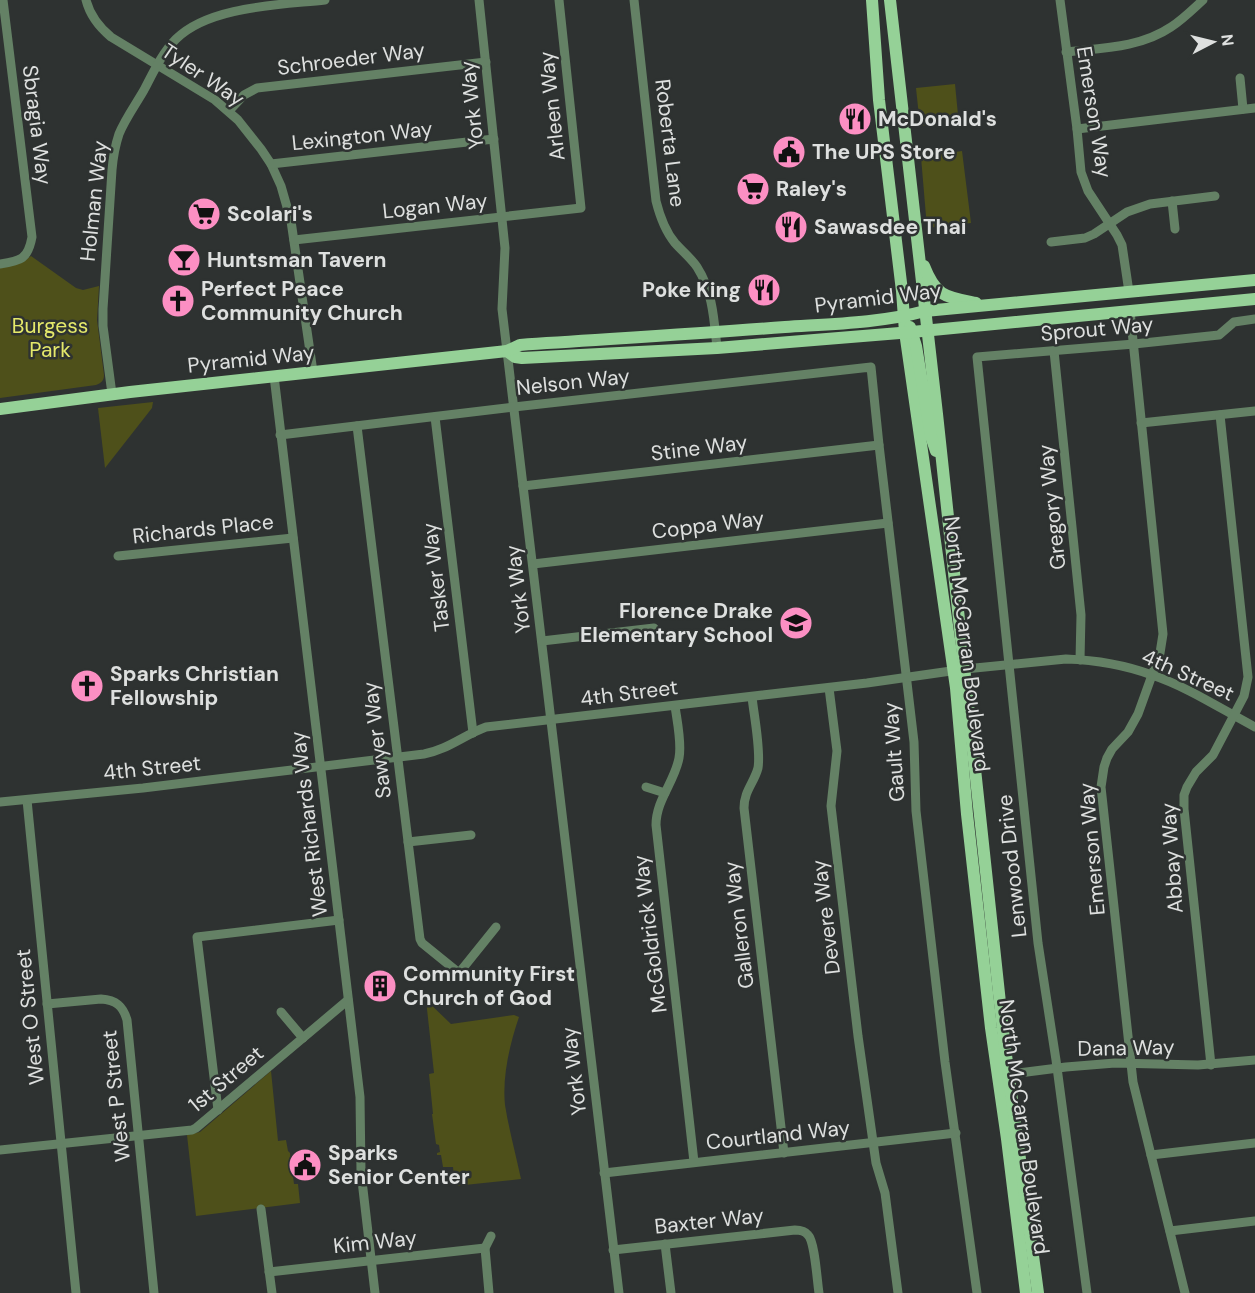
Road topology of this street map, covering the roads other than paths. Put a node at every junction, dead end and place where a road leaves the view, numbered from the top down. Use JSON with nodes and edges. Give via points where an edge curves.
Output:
{"nodes":[{"id":1,"x":3,"y":0,"type":"edge"},
{"id":2,"x":86,"y":0,"type":"edge"},
{"id":3,"x":325,"y":0,"type":"edge"},
{"id":4,"x":479,"y":0,"type":"edge"},
{"id":5,"x":559,"y":0,"type":"edge"},
{"id":6,"x":634,"y":0,"type":"edge"},
{"id":7,"x":872,"y":0,"type":"edge"},
{"id":8,"x":881,"y":0,"type":"edge"},
{"id":9,"x":890,"y":0,"type":"edge"},
{"id":10,"x":1060,"y":0,"type":"edge"},
{"id":11,"x":1203,"y":0,"type":"edge"},
{"id":12,"x":893,"y":26,"type":"junction"},
{"id":13,"x":1066,"y":52,"type":"junction"},
{"id":14,"x":486,"y":62,"type":"junction"},
{"id":15,"x":158,"y":65,"type":"junction"},
{"id":16,"x":1240,"y":78,"type":"dead end"},
{"id":17,"x":1255,"y":108,"type":"edge"},
{"id":18,"x":1243,"y":109,"type":"junction"},
{"id":19,"x":229,"y":111,"type":"junction"},
{"id":20,"x":1077,"y":129,"type":"junction"},
{"id":21,"x":494,"y":139,"type":"junction"},
{"id":22,"x":271,"y":164,"type":"junction"},
{"id":23,"x":1215,"y":196,"type":"dead end"},
{"id":24,"x":1172,"y":201,"type":"junction"},
{"id":25,"x":581,"y":208,"type":"joint"},
{"id":26,"x":502,"y":217,"type":"junction"},
{"id":27,"x":1110,"y":224,"type":"junction"},
{"id":28,"x":1175,"y":229,"type":"dead end"},
{"id":29,"x":294,"y":240,"type":"junction"},
{"id":30,"x":1051,"y":242,"type":"dead end"},
{"id":31,"x":919,"y":253,"type":"junction"},
{"id":32,"x":0,"y":264,"type":"edge"},
{"id":33,"x":1255,"y":280,"type":"edge"},
{"id":34,"x":1129,"y":292,"type":"junction"},
{"id":35,"x":1255,"y":299,"type":"edge"},
{"id":36,"x":992,"y":306,"type":"junction"},
{"id":37,"x":925,"y":311,"type":"junction"},
{"id":38,"x":1130,"y":311,"type":"junction"},
{"id":39,"x":904,"y":317,"type":"junction"},
{"id":40,"x":1255,"y":319,"type":"edge"},
{"id":41,"x":927,"y":330,"type":"junction"},
{"id":42,"x":909,"y":332,"type":"junction"},
{"id":43,"x":716,"y":333,"type":"junction"},
{"id":44,"x":1134,"y":344,"type":"junction"},
{"id":45,"x":717,"y":348,"type":"junction"},
{"id":46,"x":507,"y":351,"type":"junction"},
{"id":47,"x":1054,"y":351,"type":"junction"},
{"id":48,"x":978,"y":357,"type":"joint"},
{"id":49,"x":871,"y":367,"type":"joint"},
{"id":50,"x":313,"y":372,"type":"junction"},
{"id":51,"x":274,"y":376,"type":"junction"},
{"id":52,"x":112,"y":394,"type":"junction"},
{"id":53,"x":514,"y":407,"type":"junction"},
{"id":54,"x":0,"y":409,"type":"edge"},
{"id":55,"x":1255,"y":411,"type":"edge"},
{"id":56,"x":1220,"y":415,"type":"junction"},
{"id":57,"x":435,"y":417,"type":"junction"},
{"id":58,"x":1141,"y":423,"type":"junction"},
{"id":59,"x":357,"y":426,"type":"junction"},
{"id":60,"x":280,"y":435,"type":"junction"},
{"id":61,"x":879,"y":445,"type":"junction"},
{"id":62,"x":943,"y":465,"type":"junction"},
{"id":63,"x":523,"y":486,"type":"junction"},
{"id":64,"x":888,"y":523,"type":"junction"},
{"id":65,"x":293,"y":538,"type":"junction"},
{"id":66,"x":118,"y":556,"type":"dead end"},
{"id":67,"x":533,"y":564,"type":"junction"},
{"id":68,"x":654,"y":628,"type":"dead end"},
{"id":69,"x":542,"y":641,"type":"junction"},
{"id":70,"x":1080,"y":660,"type":"junction"},
{"id":71,"x":1009,"y":665,"type":"junction"},
{"id":72,"x":959,"y":670,"type":"junction"},
{"id":73,"x":1152,"y":675,"type":"junction"},
{"id":74,"x":906,"y":677,"type":"junction"},
{"id":75,"x":830,"y":688,"type":"junction"},
{"id":76,"x":752,"y":697,"type":"junction"},
{"id":77,"x":675,"y":706,"type":"junction"},
{"id":78,"x":1234,"y":716,"type":"junction"},
{"id":79,"x":552,"y":720,"type":"junction"},
{"id":80,"x":1255,"y":727,"type":"edge"},
{"id":81,"x":473,"y":733,"type":"junction"},
{"id":82,"x":398,"y":757,"type":"junction"},
{"id":83,"x":320,"y":767,"type":"junction"},
{"id":84,"x":646,"y":787,"type":"dead end"},
{"id":85,"x":665,"y":793,"type":"junction"},
{"id":86,"x":27,"y":800,"type":"junction"},
{"id":87,"x":0,"y":802,"type":"edge"},
{"id":88,"x":471,"y":835,"type":"dead end"},
{"id":89,"x":408,"y":842,"type":"junction"},
{"id":90,"x":339,"y":920,"type":"junction"},
{"id":91,"x":496,"y":927,"type":"dead end"},
{"id":92,"x":348,"y":1000,"type":"junction"},
{"id":93,"x":47,"y":1004,"type":"junction"},
{"id":94,"x":281,"y":1012,"type":"dead end"},
{"id":95,"x":303,"y":1038,"type":"junction"},
{"id":96,"x":1255,"y":1060,"type":"edge"},
{"id":97,"x":1131,"y":1063,"type":"junction"},
{"id":98,"x":1211,"y":1065,"type":"junction"},
{"id":99,"x":1057,"y":1068,"type":"junction"},
{"id":100,"x":1003,"y":1075,"type":"junction"},
{"id":101,"x":218,"y":1110,"type":"junction"},
{"id":102,"x":956,"y":1133,"type":"junction"},
{"id":103,"x":138,"y":1136,"type":"junction"},
{"id":104,"x":873,"y":1142,"type":"junction"},
{"id":105,"x":61,"y":1143,"type":"junction"},
{"id":106,"x":1255,"y":1143,"type":"edge"},
{"id":107,"x":0,"y":1150,"type":"edge"},
{"id":108,"x":784,"y":1152,"type":"junction"},
{"id":109,"x":1151,"y":1155,"type":"junction"},
{"id":110,"x":694,"y":1162,"type":"junction"},
{"id":111,"x":604,"y":1173,"type":"junction"},
{"id":112,"x":261,"y":1209,"type":"dead end"},
{"id":113,"x":1255,"y":1221,"type":"edge"},
{"id":114,"x":1170,"y":1231,"type":"junction"},
{"id":115,"x":491,"y":1236,"type":"dead end"},
{"id":116,"x":664,"y":1244,"type":"junction"},
{"id":117,"x":484,"y":1248,"type":"junction"},
{"id":118,"x":614,"y":1250,"type":"junction"},
{"id":119,"x":371,"y":1261,"type":"junction"},
{"id":120,"x":269,"y":1272,"type":"junction"},
{"id":121,"x":76,"y":1293,"type":"edge"},
{"id":122,"x":154,"y":1293,"type":"edge"},
{"id":123,"x":272,"y":1293,"type":"edge"},
{"id":124,"x":375,"y":1293,"type":"edge"},
{"id":125,"x":489,"y":1293,"type":"edge"},
{"id":126,"x":619,"y":1293,"type":"edge"},
{"id":127,"x":671,"y":1293,"type":"edge"},
{"id":128,"x":819,"y":1293,"type":"edge"},
{"id":129,"x":898,"y":1293,"type":"edge"},
{"id":130,"x":977,"y":1293,"type":"edge"},
{"id":131,"x":1026,"y":1293,"type":"edge"},
{"id":132,"x":1038,"y":1293,"type":"edge"},
{"id":133,"x":1087,"y":1293,"type":"edge"},
{"id":134,"x":1185,"y":1293,"type":"edge"}],
"edges":[{"from":1,"to":32,"type":"street","name":"Sbragia Way","via":[[32,237],[25,257]]},
{"from":2,"to":15,"type":"street","name":"Tyler Way","via":[[101,33]]},
{"from":3,"to":15,"type":"street","name":"Holman Way","via":[[246,9],[215,17],[176,39]]},
{"from":4,"to":14,"type":"street","name":"York Way"},
{"from":5,"to":25,"type":"street","name":"Arleen Way"},
{"from":6,"to":43,"type":"street","name":"Roberta Lane","via":[[656,201],[669,235],[702,276],[712,303]]},
{"from":7,"to":39,"type":"main road","name":"North McCarran Boulevard","via":[[879,100]]},
{"from":8,"to":12,"type":"main road"},
{"from":9,"to":12,"type":"main road","name":"North McCarran Boulevard"},
{"from":10,"to":13,"type":"street","name":"Emerson Way"},
{"from":11,"to":13,"type":"street","via":[[1169,29],[1143,41]]},
{"from":12,"to":31,"type":"main road","name":"North McCarran Boulevard"},
{"from":13,"to":20,"type":"street","name":"Emerson Way"},
{"from":14,"to":19,"type":"street","name":"Schroeder Way","via":[[257,88],[244,94]]},
{"from":14,"to":21,"type":"street","name":"York Way"},
{"from":15,"to":19,"type":"street","name":"Tyler Way"},
{"from":15,"to":52,"type":"street","name":"Holman Way","via":[[118,135],[113,159],[103,309]]},
{"from":16,"to":18,"type":"street"},
{"from":17,"to":18,"type":"street"},
{"from":18,"to":20,"type":"street"},
{"from":19,"to":22,"type":"street","name":"Tyler Way"},
{"from":20,"to":27,"type":"street","name":"Emerson Way","via":[[1084,182]]},
{"from":21,"to":22,"type":"street","name":"Lexington Way"},
{"from":21,"to":26,"type":"street","name":"York Way"},
{"from":22,"to":29,"type":"street","name":"Tyler Way","via":[[287,203]]},
{"from":23,"to":24,"type":"street"},
{"from":24,"to":27,"type":"street","via":[[1138,207]]},
{"from":24,"to":28,"type":"street"},
{"from":25,"to":26,"type":"street","name":"Logan Way"},
{"from":26,"to":29,"type":"street","name":"Logan Way"},
{"from":26,"to":46,"type":"street","name":"York Way","via":[[502,309]]},
{"from":27,"to":30,"type":"street","via":[[1085,238]]},
{"from":27,"to":34,"type":"street","name":"Emerson Way","via":[[1122,245]]},
{"from":29,"to":50,"type":"street","name":"Tyler Way"},
{"from":31,"to":36,"type":"main road","via":[[931,283],[944,296]]},
{"from":31,"to":37,"type":"main road","name":"North McCarran Boulevard"},
{"from":33,"to":34,"type":"main road","name":"Pyramid Way"},
{"from":34,"to":36,"type":"main road","name":"Pyramid Way"},
{"from":35,"to":38,"type":"main road","name":"Pyramid Way"},
{"from":36,"to":37,"type":"main road","name":"Pyramid Way"},
{"from":37,"to":39,"type":"main road","name":"Pyramid Way"},
{"from":37,"to":41,"type":"main road","name":"North McCarran Boulevard"},
{"from":38,"to":41,"type":"main road","name":"Pyramid Way"},
{"from":38,"to":44,"type":"street","name":"Emerson Way"},
{"from":39,"to":42,"type":"main road","name":"North McCarran Boulevard"},
{"from":39,"to":43,"type":"main road","name":"Pyramid Way"},
{"from":40,"to":44,"type":"street","name":"Sprout Way","via":[[1234,322],[1219,334]]},
{"from":41,"to":42,"type":"main road","name":"Pyramid Way"},
{"from":41,"to":62,"type":"main road","name":"North McCarran Boulevard"},
{"from":42,"to":45,"type":"main road","name":"Pyramid Way"},
{"from":42,"to":62,"type":"main road","via":[[933,445]]},
{"from":42,"to":72,"type":"main road","name":"North McCarran Boulevard"},
{"from":43,"to":45,"type":"street","name":"Roberta Lane"},
{"from":43,"to":46,"type":"main road","name":"Pyramid Way","via":[[520,345]]},
{"from":44,"to":47,"type":"street","name":"Sprout Way"},
{"from":44,"to":58,"type":"street","name":"Emerson Way"},
{"from":45,"to":46,"type":"main road","name":"Pyramid Way","via":[[522,358]]},
{"from":46,"to":50,"type":"main road","name":"Pyramid Way"},
{"from":46,"to":53,"type":"street","name":"York Way"},
{"from":47,"to":48,"type":"street","name":"Sprout Way"},
{"from":47,"to":70,"type":"street","name":"Gregory Way","via":[[1081,615]]},
{"from":48,"to":71,"type":"street","name":"Lenwood Drive"},
{"from":49,"to":53,"type":"street","name":"Nelson Way"},
{"from":49,"to":61,"type":"street","name":"Gault Way"},
{"from":50,"to":51,"type":"main road","name":"Pyramid Way"},
{"from":51,"to":52,"type":"main road","name":"Pyramid Way"},
{"from":51,"to":60,"type":"street","name":"West Richards Way"},
{"from":52,"to":54,"type":"main road","name":"Pyramid Way"},
{"from":53,"to":57,"type":"street","name":"Nelson Way"},
{"from":53,"to":63,"type":"street","name":"York Way"},
{"from":55,"to":56,"type":"street"},
{"from":56,"to":58,"type":"street"},
{"from":56,"to":78,"type":"street","name":"Abbay Way","via":[[1248,677]]},
{"from":57,"to":59,"type":"street","name":"Nelson Way"},
{"from":57,"to":81,"type":"street","name":"Tasker Way"},
{"from":58,"to":73,"type":"street","name":"Emerson Way","via":[[1163,634]]},
{"from":59,"to":60,"type":"street","name":"Nelson Way"},
{"from":59,"to":82,"type":"street","name":"Sawyer Way"},
{"from":60,"to":65,"type":"street","name":"West Richards Way"},
{"from":61,"to":63,"type":"street","name":"Stine Way"},
{"from":61,"to":64,"type":"street","name":"Gault Way"},
{"from":62,"to":72,"type":"main road","name":"North McCarran Boulevard"},
{"from":63,"to":67,"type":"street","name":"York Way"},
{"from":64,"to":67,"type":"street","name":"Coppa Way"},
{"from":64,"to":74,"type":"street","name":"Gault Way"},
{"from":65,"to":66,"type":"street","name":"Richards Place"},
{"from":65,"to":83,"type":"street","name":"West Richards Way"},
{"from":67,"to":69,"type":"street","name":"York Way"},
{"from":68,"to":69,"type":"street"},
{"from":69,"to":79,"type":"street","name":"York Way"},
{"from":70,"to":71,"type":"street","name":"4th Street"},
{"from":70,"to":73,"type":"street","name":"4th Street"},
{"from":71,"to":72,"type":"street","name":"4th Street"},
{"from":71,"to":99,"type":"street","name":"Lenwood Drive","via":[[1038,943]]},
{"from":72,"to":74,"type":"street","name":"4th Street"},
{"from":72,"to":100,"type":"main road","name":"North McCarran Boulevard","via":[[989,1017]]},
{"from":73,"to":78,"type":"street","name":"4th Street"},
{"from":73,"to":97,"type":"street","name":"Emerson Way","via":[[1138,714],[1107,758],[1101,787]]},
{"from":74,"to":75,"type":"street","name":"4th Street"},
{"from":74,"to":102,"type":"street","name":"Gault Way","via":[[914,742],[916,811]]},
{"from":75,"to":76,"type":"street","name":"4th Street"},
{"from":75,"to":104,"type":"street","name":"Devere Way","via":[[837,751],[831,806]]},
{"from":76,"to":77,"type":"street","name":"4th Street"},
{"from":76,"to":108,"type":"street","name":"Galleron Way","via":[[759,757],[744,808]]},
{"from":77,"to":79,"type":"street","name":"4th Street"},
{"from":77,"to":85,"type":"street","name":"McGoldrick Way","via":[[680,750]]},
{"from":78,"to":80,"type":"street","name":"4th Street"},
{"from":78,"to":98,"type":"street","name":"Abbay Way","via":[[1213,755],[1191,779],[1183,804]]},
{"from":79,"to":81,"type":"street","name":"4th Street","via":[[486,727]]},
{"from":79,"to":111,"type":"street","name":"York Way"},
{"from":81,"to":82,"type":"street","name":"4th Street","via":[[432,753]]},
{"from":82,"to":83,"type":"street","name":"4th Street"},
{"from":82,"to":89,"type":"street","name":"Sawyer Way"},
{"from":83,"to":86,"type":"street","name":"4th Street"},
{"from":83,"to":90,"type":"street","name":"West Richards Way"},
{"from":84,"to":85,"type":"street"},
{"from":85,"to":110,"type":"street","name":"McGoldrick Way","via":[[656,825]]},
{"from":86,"to":87,"type":"street","name":"4th Street"},
{"from":86,"to":93,"type":"street","name":"West O Street"},
{"from":88,"to":89,"type":"street"},
{"from":89,"to":91,"type":"street","name":"Sawyer Way","via":[[422,943],[459,973]]},
{"from":90,"to":92,"type":"street","name":"West Richards Way"},
{"from":90,"to":101,"type":"street","via":[[197,937]]},
{"from":92,"to":95,"type":"street","name":"1st Street"},
{"from":92,"to":119,"type":"street","name":"West Richards Way","via":[[360,1097],[360,1153]]},
{"from":93,"to":103,"type":"street","name":"West P Street","via":[[101,999],[118,1004],[124,1011]]},
{"from":93,"to":105,"type":"street","name":"West O Street"},
{"from":94,"to":95,"type":"street"},
{"from":95,"to":101,"type":"street","name":"1st Street"},
{"from":96,"to":98,"type":"street","name":"Dana Way"},
{"from":97,"to":98,"type":"street","name":"Dana Way"},
{"from":97,"to":99,"type":"street","name":"Dana Way"},
{"from":97,"to":109,"type":"street","name":"Emerson Way"},
{"from":99,"to":100,"type":"street","name":"Dana Way"},
{"from":99,"to":133,"type":"street","name":"Lenwood Drive"},
{"from":100,"to":131,"type":"main road","name":"North McCarran Boulevard"},
{"from":100,"to":132,"type":"main road","name":"North McCarran Boulevard"},
{"from":101,"to":103,"type":"street","name":"1st Street","via":[[192,1130]]},
{"from":102,"to":104,"type":"street","name":"Courtland Way"},
{"from":102,"to":130,"type":"street","name":"Gault Way"},
{"from":103,"to":105,"type":"street","name":"1st Street"},
{"from":103,"to":122,"type":"street","name":"West P Street"},
{"from":104,"to":108,"type":"street","name":"Courtland Way"},
{"from":104,"to":129,"type":"street","name":"Devere Way","via":[[885,1193]]},
{"from":105,"to":107,"type":"street","name":"1st Street"},
{"from":105,"to":121,"type":"street","name":"West O Street"},
{"from":106,"to":109,"type":"street"},
{"from":108,"to":110,"type":"street","name":"Courtland Way"},
{"from":109,"to":114,"type":"street","name":"Emerson Way"},
{"from":110,"to":111,"type":"street","name":"Courtland Way"},
{"from":111,"to":118,"type":"street","name":"York Way"},
{"from":112,"to":120,"type":"street"},
{"from":113,"to":114,"type":"street"},
{"from":114,"to":134,"type":"street","name":"Emerson Way"},
{"from":115,"to":117,"type":"street"},
{"from":116,"to":118,"type":"street","name":"Baxter Way"},
{"from":116,"to":127,"type":"street"},
{"from":116,"to":128,"type":"street","name":"Baxter Way","via":[[802,1230],[812,1241]]},
{"from":117,"to":119,"type":"street","name":"Kim Way"},
{"from":117,"to":125,"type":"street"},
{"from":118,"to":126,"type":"street","name":"York Way"},
{"from":119,"to":120,"type":"street","name":"Kim Way"},
{"from":119,"to":124,"type":"street","name":"West Richards Way"},
{"from":120,"to":123,"type":"street"}]}
